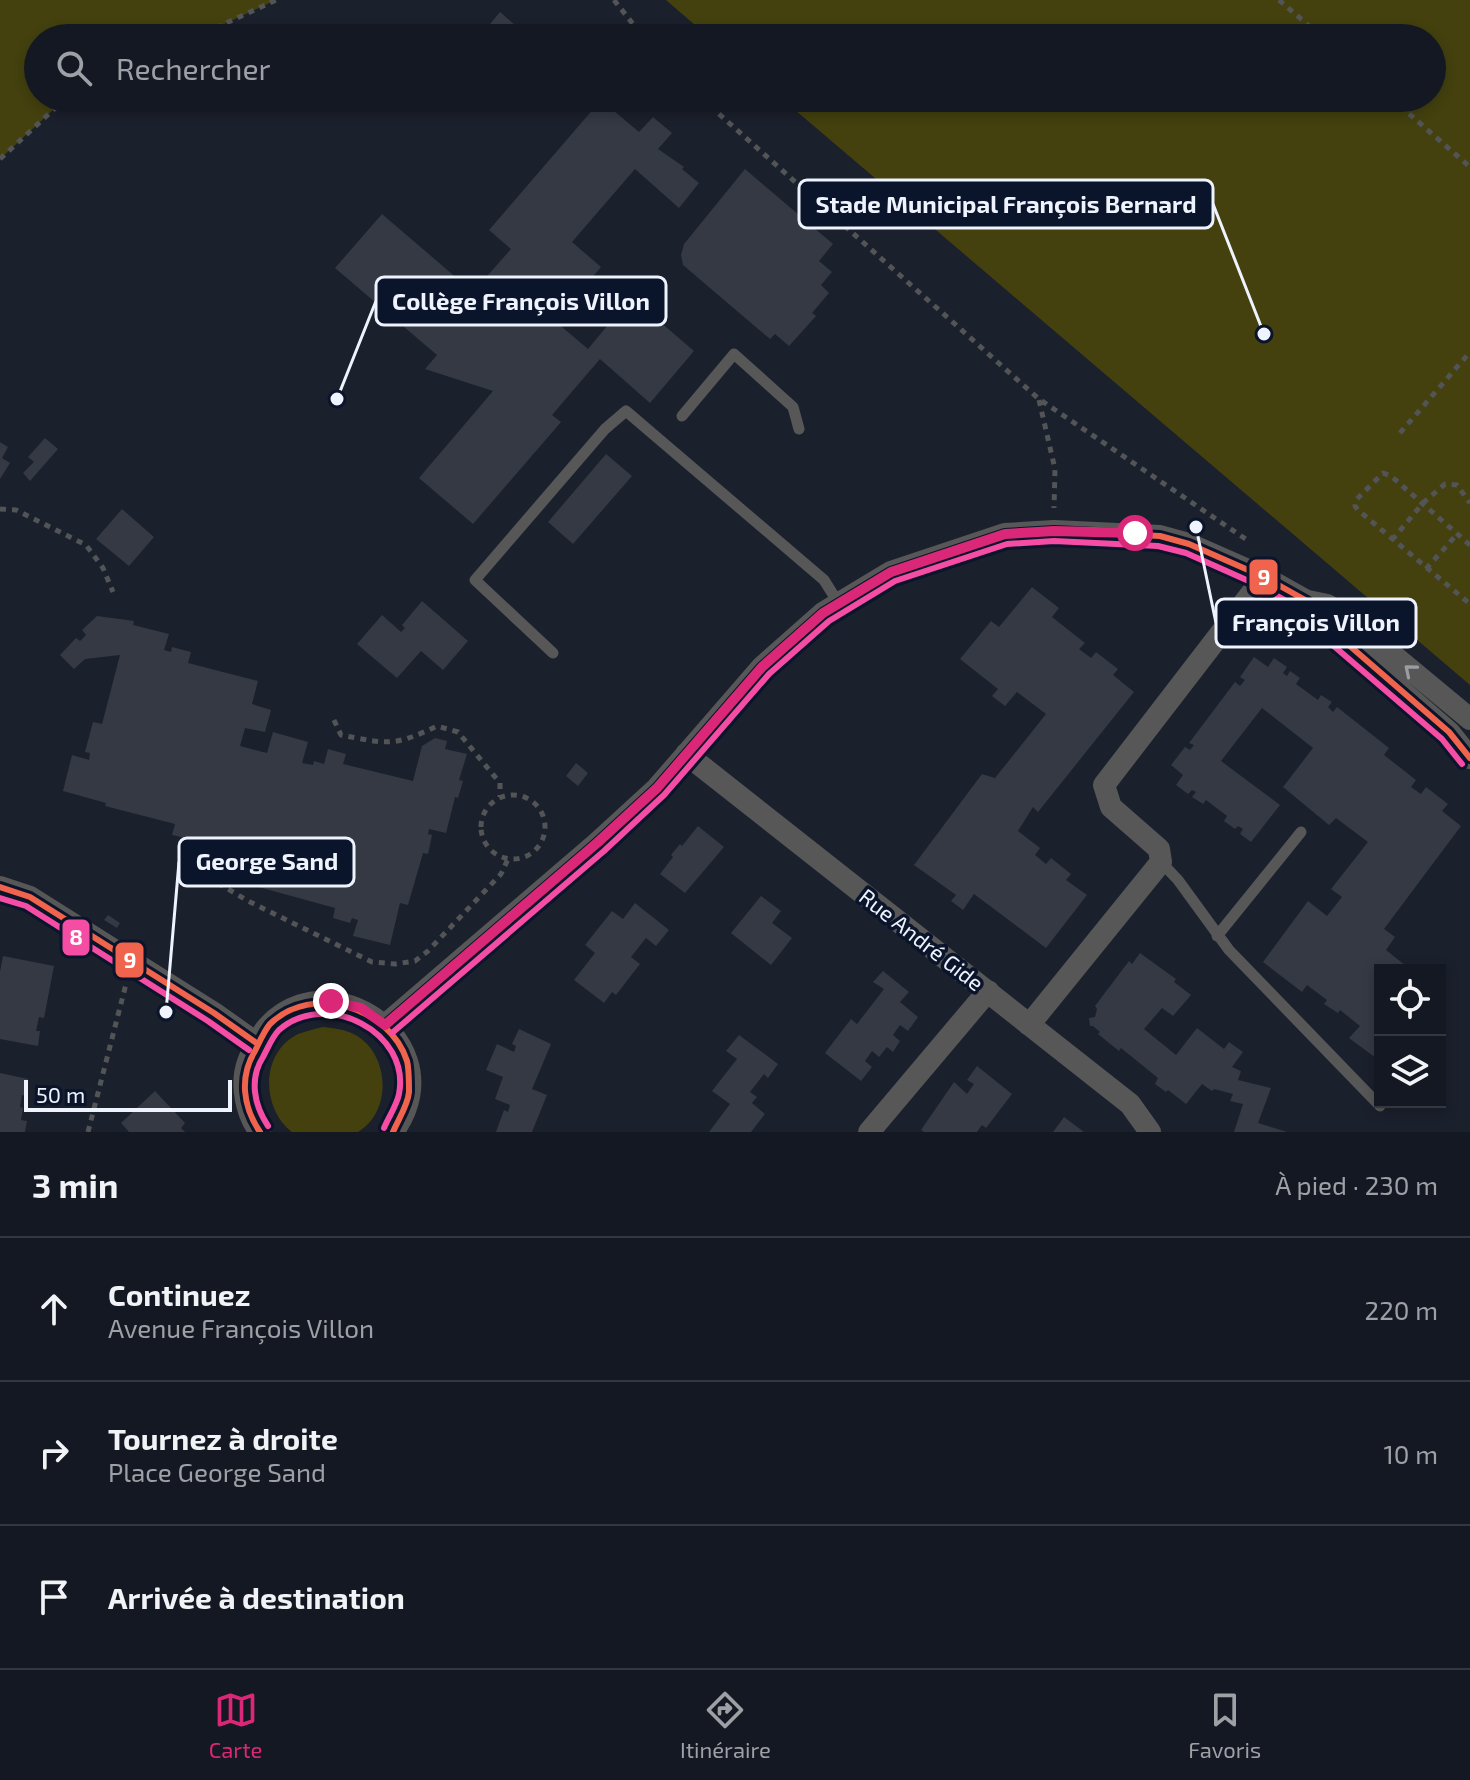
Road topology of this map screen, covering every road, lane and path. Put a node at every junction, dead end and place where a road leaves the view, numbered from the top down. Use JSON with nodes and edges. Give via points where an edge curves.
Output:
{"nodes":[{"id":1,"x":276,"y":0,"type":"edge"},
{"id":2,"x":614,"y":0,"type":"edge"},
{"id":3,"x":1279,"y":0,"type":"edge"},
{"id":4,"x":224,"y":24,"type":"edge"},
{"id":5,"x":633,"y":24,"type":"edge"},
{"id":6,"x":1307,"y":24,"type":"edge"},
{"id":7,"x":51,"y":112,"type":"edge"},
{"id":8,"x":717,"y":112,"type":"edge"},
{"id":9,"x":1407,"y":112,"type":"edge"},
{"id":10,"x":0,"y":159,"type":"edge"},
{"id":11,"x":1470,"y":167,"type":"edge"},
{"id":12,"x":1470,"y":352,"type":"edge"},
{"id":13,"x":1039,"y":399,"type":"junction"},
{"id":14,"x":682,"y":416,"type":"dead end"},
{"id":15,"x":799,"y":429,"type":"dead end"},
{"id":16,"x":1400,"y":433,"type":"dead end"},
{"id":17,"x":1423,"y":503,"type":"junction"},
{"id":18,"x":1470,"y":503,"type":"edge"},
{"id":19,"x":0,"y":509,"type":"edge"},
{"id":20,"x":1054,"y":531,"type":"junction"},
{"id":21,"x":1457,"y":534,"type":"junction"},
{"id":22,"x":1392,"y":540,"type":"junction"},
{"id":23,"x":1251,"y":543,"type":"dead end"},
{"id":24,"x":1470,"y":545,"type":"edge"},
{"id":25,"x":1426,"y":569,"type":"junction"},
{"id":26,"x":1264,"y":577,"type":"junction"},
{"id":27,"x":113,"y":592,"type":"dead end"},
{"id":28,"x":1307,"y":601,"type":"junction"},
{"id":29,"x":839,"y":604,"type":"junction"},
{"id":30,"x":1470,"y":604,"type":"edge"},
{"id":31,"x":553,"y":653,"type":"dead end"},
{"id":32,"x":1470,"y":719,"type":"edge"},
{"id":33,"x":334,"y":720,"type":"dead end"},
{"id":34,"x":686,"y":754,"type":"junction"},
{"id":35,"x":1470,"y":758,"type":"edge"},
{"id":36,"x":500,"y":797,"type":"junction"},
{"id":37,"x":1301,"y":832,"type":"dead end"},
{"id":38,"x":508,"y":859,"type":"junction"},
{"id":39,"x":1161,"y":862,"type":"junction"},
{"id":40,"x":218,"y":883,"type":"dead end"},
{"id":41,"x":0,"y":887,"type":"edge"},
{"id":42,"x":1217,"y":936,"type":"junction"},
{"id":43,"x":132,"y":960,"type":"junction"},
{"id":44,"x":988,"y":991,"type":"junction"},
{"id":45,"x":385,"y":1025,"type":"junction"},
{"id":46,"x":1029,"y":1025,"type":"junction"},
{"id":47,"x":255,"y":1042,"type":"junction"},
{"id":48,"x":1374,"y":1100,"type":"edge"},
{"id":49,"x":88,"y":1132,"type":"edge"},
{"id":50,"x":260,"y":1132,"type":"edge"},
{"id":51,"x":393,"y":1132,"type":"edge"},
{"id":52,"x":869,"y":1132,"type":"edge"},
{"id":53,"x":1150,"y":1132,"type":"edge"}],
"edges":[{"from":1,"to":4,"type":"path"},
{"from":2,"to":5,"type":"path"},
{"from":3,"to":6,"type":"path"},
{"from":7,"to":10,"type":"path"},
{"from":8,"to":13,"type":"path"},
{"from":9,"to":11,"type":"path"},
{"from":12,"to":16,"type":"path"},
{"from":13,"to":20,"type":"path","via":[[1055,469]]},
{"from":13,"to":23,"type":"path"},
{"from":14,"to":15,"type":"lane","via":[[734,354],[793,407]]},
{"from":17,"to":18,"type":"path","via":[[1445,484],[1457,485]]},
{"from":17,"to":21,"type":"path"},
{"from":17,"to":22,"type":"path"},
{"from":17,"to":22,"type":"path","via":[[1383,473],[1356,500],[1358,510]]},
{"from":19,"to":27,"type":"path","via":[[16,510],[86,545]]},
{"from":20,"to":26,"type":"street","via":[[1160,536]]},
{"from":20,"to":29,"type":"street","via":[[1005,534],[952,550],[891,572]]},
{"from":21,"to":24,"type":"path"},
{"from":21,"to":25,"type":"path"},
{"from":22,"to":25,"type":"path"},
{"from":25,"to":30,"type":"path"},
{"from":26,"to":28,"type":"street"},
{"from":26,"to":39,"type":"street","via":[[1104,785],[1111,807],[1159,849]]},
{"from":32,"to":28,"type":"street","one_way":true,"via":[[1347,617]]},
{"from":28,"to":35,"type":"street","via":[[1328,627],[1449,732]]},
{"from":29,"to":31,"type":"lane","via":[[824,580],[626,411],[475,580]]},
{"from":29,"to":34,"type":"street","via":[[762,667]]},
{"from":33,"to":36,"type":"path","via":[[341,735],[388,744],[437,726],[458,732],[500,783]]},
{"from":34,"to":44,"type":"street","name":"Rue André Gide"},
{"from":34,"to":45,"type":"street","via":[[597,843]]},
{"from":36,"to":38,"type":"path","via":[[484,813],[482,834],[494,854]]},
{"from":36,"to":38,"type":"path","via":[[521,794],[532,800],[546,826],[536,851]]},
{"from":37,"to":42,"type":"lane"},
{"from":38,"to":40,"type":"path","via":[[501,874],[428,951],[415,961],[395,964],[372,962]]},
{"from":39,"to":42,"type":"lane"},
{"from":39,"to":46,"type":"street"},
{"from":41,"to":43,"type":"street","via":[[30,897]]},
{"from":42,"to":48,"type":"lane"},
{"from":43,"to":47,"type":"street"},
{"from":43,"to":49,"type":"path"},
{"from":44,"to":46,"type":"street","name":"Rue André Gide"},
{"from":44,"to":52,"type":"street"},
{"from":45,"to":47,"type":"street","via":[[361,1008],[331,1001],[301,1005],[275,1019]]},
{"from":45,"to":51,"type":"street","via":[[401,1046],[409,1071],[409,1097]]},
{"from":46,"to":53,"type":"street","name":"Rue André Gide","via":[[1130,1104]]},
{"from":47,"to":50,"type":"street","via":[[245,1070],[246,1101]]}]}
